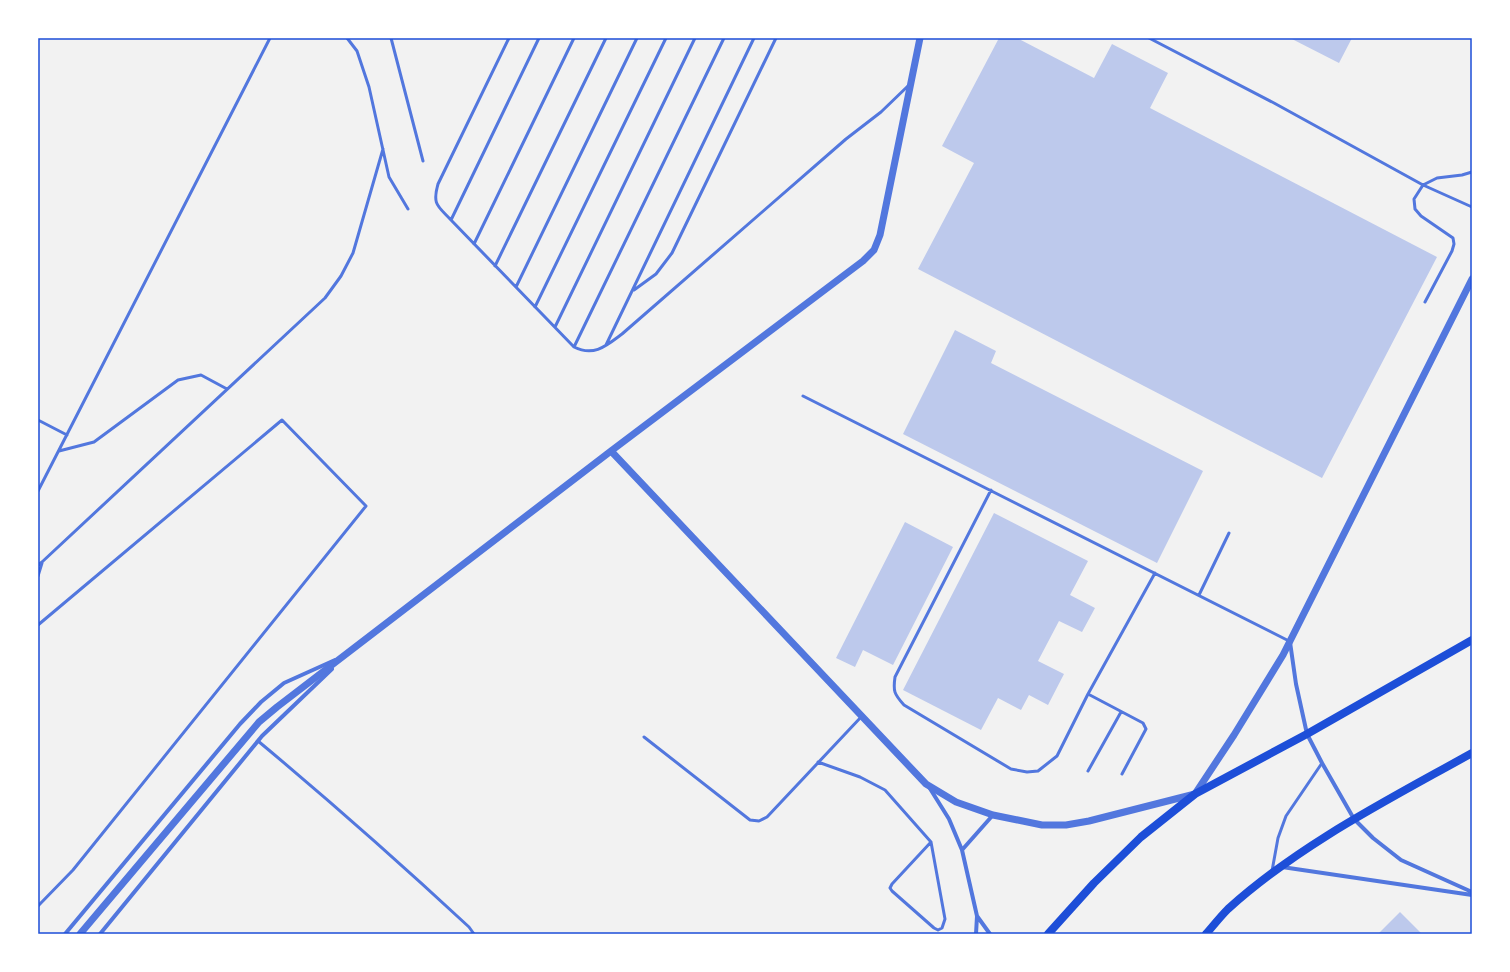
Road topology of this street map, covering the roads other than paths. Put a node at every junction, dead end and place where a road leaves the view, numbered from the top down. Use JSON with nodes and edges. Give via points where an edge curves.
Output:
{"nodes":[{"id":1,"x":270,"y":38,"type":"edge"},
{"id":2,"x":347,"y":38,"type":"edge"},
{"id":3,"x":391,"y":38,"type":"edge"},
{"id":4,"x":509,"y":38,"type":"edge"},
{"id":5,"x":539,"y":38,"type":"edge"},
{"id":6,"x":574,"y":38,"type":"edge"},
{"id":7,"x":606,"y":38,"type":"edge"},
{"id":8,"x":637,"y":38,"type":"edge"},
{"id":9,"x":666,"y":38,"type":"edge"},
{"id":10,"x":695,"y":38,"type":"edge"},
{"id":11,"x":724,"y":38,"type":"edge"},
{"id":12,"x":754,"y":38,"type":"edge"},
{"id":13,"x":776,"y":38,"type":"edge"},
{"id":14,"x":920,"y":38,"type":"edge"},
{"id":15,"x":1148,"y":38,"type":"edge"},
{"id":16,"x":911,"y":83,"type":"junction"},
{"id":17,"x":383,"y":149,"type":"junction"},
{"id":18,"x":423,"y":162,"type":"dead end"},
{"id":19,"x":1472,"y":172,"type":"edge"},
{"id":20,"x":1423,"y":184,"type":"junction"},
{"id":21,"x":1472,"y":207,"type":"edge"},
{"id":22,"x":408,"y":209,"type":"dead end"},
{"id":23,"x":451,"y":220,"type":"junction"},
{"id":24,"x":474,"y":244,"type":"junction"},
{"id":25,"x":495,"y":266,"type":"junction"},
{"id":26,"x":1472,"y":279,"type":"edge"},
{"id":27,"x":516,"y":287,"type":"junction"},
{"id":28,"x":632,"y":291,"type":"junction"},
{"id":29,"x":1425,"y":302,"type":"dead end"},
{"id":30,"x":535,"y":307,"type":"junction"},
{"id":31,"x":555,"y":328,"type":"junction"},
{"id":32,"x":574,"y":347,"type":"junction"},
{"id":33,"x":605,"y":347,"type":"junction"},
{"id":34,"x":227,"y":389,"type":"junction"},
{"id":35,"x":803,"y":396,"type":"dead end"},
{"id":36,"x":38,"y":420,"type":"edge"},
{"id":37,"x":66,"y":435,"type":"junction"},
{"id":38,"x":58,"y":451,"type":"junction"},
{"id":39,"x":611,"y":451,"type":"junction"},
{"id":40,"x":991,"y":490,"type":"junction"},
{"id":41,"x":38,"y":491,"type":"edge"},
{"id":42,"x":1229,"y":533,"type":"dead end"},
{"id":43,"x":42,"y":562,"type":"junction"},
{"id":44,"x":38,"y":565,"type":"edge"},
{"id":45,"x":1155,"y":573,"type":"junction"},
{"id":46,"x":38,"y":576,"type":"edge"},
{"id":47,"x":1199,"y":596,"type":"junction"},
{"id":48,"x":38,"y":624,"type":"edge"},
{"id":49,"x":1472,"y":640,"type":"edge"},
{"id":50,"x":1290,"y":642,"type":"junction"},
{"id":51,"x":348,"y":653,"type":"junction"},
{"id":52,"x":1088,"y":694,"type":"junction"},
{"id":53,"x":1121,"y":712,"type":"junction"},
{"id":54,"x":862,"y":716,"type":"junction"},
{"id":55,"x":1307,"y":734,"type":"junction"},
{"id":56,"x":644,"y":737,"type":"dead end"},
{"id":57,"x":258,"y":741,"type":"junction"},
{"id":58,"x":1472,"y":753,"type":"edge"},
{"id":59,"x":818,"y":762,"type":"junction"},
{"id":60,"x":1322,"y":763,"type":"junction"},
{"id":61,"x":1088,"y":771,"type":"dead end"},
{"id":62,"x":1122,"y":774,"type":"dead end"},
{"id":63,"x":926,"y":784,"type":"junction"},
{"id":64,"x":1195,"y":794,"type":"junction"},
{"id":65,"x":993,"y":815,"type":"junction"},
{"id":66,"x":1354,"y":819,"type":"junction"},
{"id":67,"x":931,"y":842,"type":"junction"},
{"id":68,"x":962,"y":850,"type":"junction"},
{"id":69,"x":1280,"y":867,"type":"junction"},
{"id":70,"x":1272,"y":873,"type":"junction"},
{"id":71,"x":1472,"y":892,"type":"edge"},
{"id":72,"x":1472,"y":896,"type":"edge"},
{"id":73,"x":38,"y":906,"type":"edge"},
{"id":74,"x":977,"y":916,"type":"junction"},
{"id":75,"x":65,"y":934,"type":"edge"},
{"id":76,"x":80,"y":934,"type":"edge"},
{"id":77,"x":100,"y":934,"type":"edge"},
{"id":78,"x":474,"y":934,"type":"edge"},
{"id":79,"x":976,"y":934,"type":"edge"},
{"id":80,"x":990,"y":934,"type":"edge"},
{"id":81,"x":1048,"y":934,"type":"edge"},
{"id":82,"x":1206,"y":934,"type":"edge"}],
"edges":[{"from":1,"to":37,"type":"lane"},
{"from":2,"to":17,"type":"lane","via":[[356,51],[369,87]]},
{"from":3,"to":18,"type":"lane"},
{"from":4,"to":23,"type":"lane","via":[[434,196],[437,204]]},
{"from":5,"to":23,"type":"lane"},
{"from":6,"to":24,"type":"lane"},
{"from":7,"to":25,"type":"lane"},
{"from":8,"to":27,"type":"lane"},
{"from":9,"to":30,"type":"lane"},
{"from":10,"to":31,"type":"lane"},
{"from":11,"to":32,"type":"lane"},
{"from":12,"to":28,"type":"lane"},
{"from":13,"to":28,"type":"lane","via":[[672,253],[656,274]]},
{"from":14,"to":16,"type":"street"},
{"from":15,"to":20,"type":"lane"},
{"from":16,"to":33,"type":"lane","via":[[881,112],[846,139]]},
{"from":16,"to":39,"type":"street","via":[[880,235],[874,250],[863,261]]},
{"from":17,"to":22,"type":"lane","via":[[389,177]]},
{"from":17,"to":34,"type":"lane","via":[[353,253],[341,276],[325,298]]},
{"from":19,"to":20,"type":"lane","via":[[1437,178]]},
{"from":20,"to":21,"type":"lane"},
{"from":20,"to":29,"type":"lane","via":[[1414,199],[1415,209],[1453,238],[1454,244]]},
{"from":23,"to":24,"type":"lane"},
{"from":24,"to":25,"type":"lane"},
{"from":25,"to":27,"type":"lane"},
{"from":26,"to":50,"type":"street"},
{"from":27,"to":30,"type":"lane"},
{"from":28,"to":33,"type":"lane"},
{"from":30,"to":31,"type":"lane"},
{"from":31,"to":32,"type":"lane"},
{"from":32,"to":33,"type":"lane","via":[[592,352]]},
{"from":34,"to":38,"type":"lane","via":[[201,375],[178,380],[94,442]]},
{"from":34,"to":43,"type":"lane"},
{"from":35,"to":40,"type":"lane"},
{"from":36,"to":37,"type":"lane"},
{"from":37,"to":38,"type":"lane"},
{"from":38,"to":41,"type":"lane"},
{"from":39,"to":51,"type":"street"},
{"from":39,"to":54,"type":"street"},
{"from":40,"to":45,"type":"lane"},
{"from":40,"to":52,"type":"lane","via":[[895,677],[893,688],[896,697],[904,705],[1012,769],[1026,772],[1038,770],[1057,756]]},
{"from":42,"to":47,"type":"lane"},
{"from":43,"to":44,"type":"lane"},
{"from":43,"to":46,"type":"lane"},
{"from":45,"to":47,"type":"lane"},
{"from":45,"to":52,"type":"lane"},
{"from":47,"to":50,"type":"lane"},
{"from":48,"to":73,"type":"lane","via":[[282,420],[366,506],[73,870]]},
{"from":49,"to":55,"type":"main road"},
{"from":50,"to":55,"type":"street"},
{"from":50,"to":64,"type":"street"},
{"from":51,"to":57,"type":"street"},
{"from":51,"to":75,"type":"street","via":[[284,684],[261,702]]},
{"from":51,"to":76,"type":"street","via":[[259,722]]},
{"from":52,"to":53,"type":"lane"},
{"from":53,"to":61,"type":"lane"},
{"from":53,"to":62,"type":"lane","via":[[1143,723],[1146,729]]},
{"from":54,"to":59,"type":"lane"},
{"from":54,"to":63,"type":"street"},
{"from":55,"to":60,"type":"street"},
{"from":55,"to":64,"type":"main road"},
{"from":56,"to":59,"type":"lane","via":[[750,820],[759,821],[768,817]]},
{"from":57,"to":77,"type":"street"},
{"from":57,"to":78,"type":"lane","via":[[402,865],[470,926]]},
{"from":58,"to":66,"type":"main road"},
{"from":59,"to":67,"type":"lane","via":[[860,777],[885,790]]},
{"from":60,"to":66,"type":"street"},
{"from":60,"to":70,"type":"lane","via":[[1286,816],[1278,838]]},
{"from":63,"to":65,"type":"street","via":[[956,802]]},
{"from":63,"to":68,"type":"street","via":[[949,819]]},
{"from":64,"to":65,"type":"street","via":[[1066,825],[1042,825]]},
{"from":64,"to":81,"type":"main road","via":[[1141,837],[1094,883]]},
{"from":65,"to":68,"type":"street"},
{"from":66,"to":69,"type":"main road"},
{"from":66,"to":71,"type":"street","via":[[1401,860]]},
{"from":67,"to":67,"type":"lane","via":[[890,888],[938,930],[942,928],[945,919]]},
{"from":68,"to":74,"type":"street"},
{"from":69,"to":70,"type":"main road"},
{"from":69,"to":72,"type":"street"},
{"from":70,"to":82,"type":"main road","via":[[1228,910]]},
{"from":74,"to":79,"type":"street"},
{"from":74,"to":80,"type":"street"}]}
